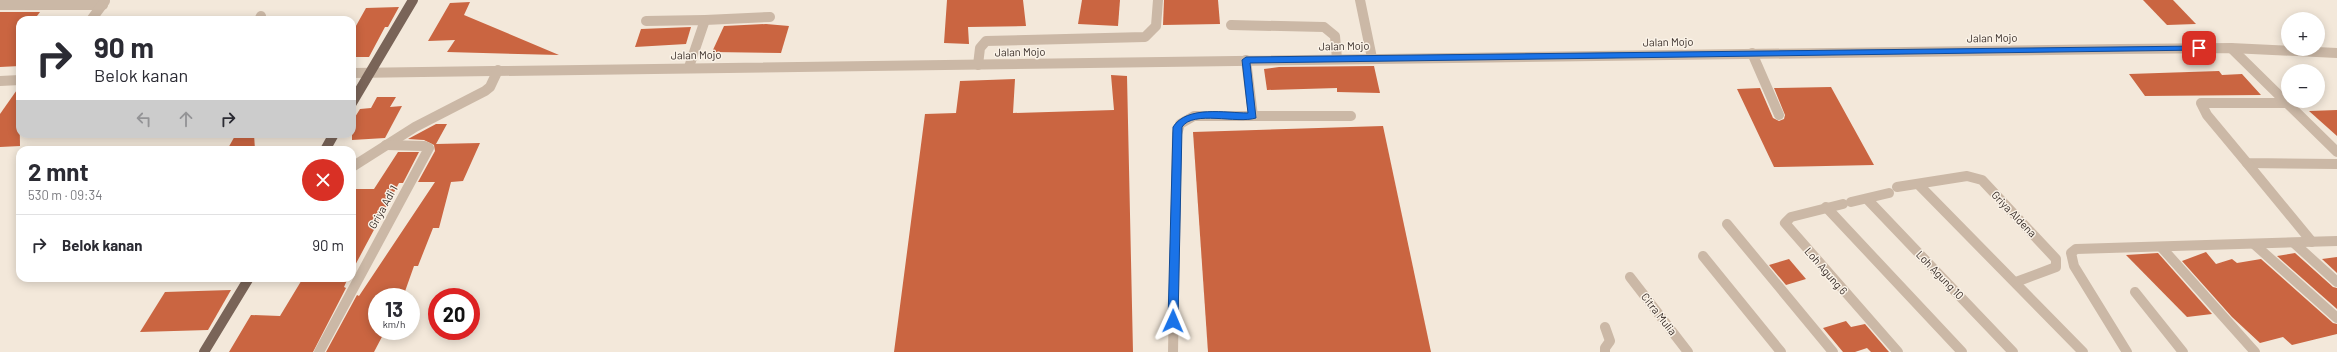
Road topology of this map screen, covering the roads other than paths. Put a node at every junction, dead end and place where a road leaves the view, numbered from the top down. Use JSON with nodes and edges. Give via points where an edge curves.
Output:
{"nodes":[{"id":1,"x":413,"y":0,"type":"edge"},
{"id":2,"x":1158,"y":0,"type":"edge"},
{"id":3,"x":1360,"y":0,"type":"edge"},
{"id":4,"x":104,"y":2,"type":"edge"},
{"id":5,"x":0,"y":5,"type":"edge"},
{"id":6,"x":94,"y":16,"type":"edge"},
{"id":7,"x":770,"y":18,"type":"dead end"},
{"id":8,"x":706,"y":20,"type":"junction"},
{"id":9,"x":646,"y":21,"type":"dead end"},
{"id":10,"x":1231,"y":25,"type":"dead end"},
{"id":11,"x":2231,"y":48,"type":"junction"},
{"id":12,"x":1752,"y":53,"type":"junction"},
{"id":13,"x":2337,"y":53,"type":"edge"},
{"id":14,"x":1337,"y":58,"type":"junction"},
{"id":15,"x":1372,"y":58,"type":"junction"},
{"id":16,"x":1246,"y":60,"type":"junction"},
{"id":17,"x":978,"y":65,"type":"junction"},
{"id":18,"x":689,"y":67,"type":"junction"},
{"id":19,"x":356,"y":72,"type":"edge"},
{"id":20,"x":370,"y":72,"type":"junction"},
{"id":21,"x":495,"y":76,"type":"junction"},
{"id":22,"x":16,"y":80,"type":"edge"},
{"id":23,"x":0,"y":81,"type":"edge"},
{"id":24,"x":356,"y":96,"type":"edge"},
{"id":25,"x":2281,"y":97,"type":"edge"},
{"id":26,"x":2281,"y":103,"type":"edge"},
{"id":27,"x":2292,"y":108,"type":"edge"},
{"id":28,"x":1779,"y":115,"type":"dead end"},
{"id":29,"x":1253,"y":116,"type":"junction"},
{"id":30,"x":1351,"y":116,"type":"dead end"},
{"id":31,"x":386,"y":145,"type":"junction"},
{"id":32,"x":2337,"y":152,"type":"edge"},
{"id":33,"x":2248,"y":163,"type":"junction"},
{"id":34,"x":356,"y":164,"type":"edge"},
{"id":35,"x":2337,"y":164,"type":"edge"},
{"id":36,"x":1918,"y":184,"type":"junction"},
{"id":37,"x":1867,"y":199,"type":"junction"},
{"id":38,"x":1826,"y":207,"type":"junction"},
{"id":39,"x":1727,"y":224,"type":"dead end"},
{"id":40,"x":2337,"y":241,"type":"edge"},
{"id":41,"x":2312,"y":242,"type":"junction"},
{"id":42,"x":2294,"y":243,"type":"junction"},
{"id":43,"x":2254,"y":244,"type":"junction"},
{"id":44,"x":2162,"y":248,"type":"junction"},
{"id":45,"x":1703,"y":256,"type":"dead end"},
{"id":46,"x":1630,"y":277,"type":"dead end"},
{"id":47,"x":247,"y":282,"type":"edge"},
{"id":48,"x":2016,"y":282,"type":"junction"},
{"id":49,"x":2337,"y":282,"type":"edge"},
{"id":50,"x":2134,"y":292,"type":"dead end"},
{"id":51,"x":2337,"y":318,"type":"edge"},
{"id":52,"x":1605,"y":327,"type":"dead end"},
{"id":53,"x":204,"y":352,"type":"edge"},
{"id":54,"x":319,"y":352,"type":"edge"},
{"id":55,"x":1173,"y":352,"type":"edge"},
{"id":56,"x":1605,"y":352,"type":"edge"},
{"id":57,"x":1688,"y":352,"type":"edge"},
{"id":58,"x":1781,"y":352,"type":"edge"},
{"id":59,"x":1833,"y":352,"type":"edge"},
{"id":60,"x":1898,"y":352,"type":"edge"},
{"id":61,"x":1962,"y":352,"type":"edge"},
{"id":62,"x":2013,"y":352,"type":"edge"},
{"id":63,"x":2083,"y":352,"type":"edge"},
{"id":64,"x":2127,"y":352,"type":"edge"},
{"id":65,"x":2183,"y":352,"type":"edge"},
{"id":66,"x":2255,"y":352,"type":"edge"}],
"edges":[{"from":1,"to":20,"type":"main road"},
{"from":2,"to":17,"type":"street","via":[[1157,25],[1152,34],[1145,37],[986,41],[982,44]]},
{"from":3,"to":15,"type":"street"},
{"from":4,"to":5,"type":"street"},
{"from":4,"to":6,"type":"street"},
{"from":7,"to":8,"type":"street"},
{"from":8,"to":9,"type":"street"},
{"from":8,"to":18,"type":"street"},
{"from":10,"to":14,"type":"street","via":[[1324,27],[1337,38]]},
{"from":11,"to":12,"type":"street","name":"Jalan Mojo"},
{"from":11,"to":13,"type":"street","name":"Jalan Mojo"},
{"from":11,"to":25,"type":"street"},
{"from":12,"to":15,"type":"street","name":"Jalan Mojo"},
{"from":12,"to":28,"type":"street"},
{"from":14,"to":15,"type":"street","name":"Jalan Mojo"},
{"from":14,"to":16,"type":"street","name":"Jalan Mojo"},
{"from":16,"to":17,"type":"street","name":"Jalan Mojo"},
{"from":16,"to":29,"type":"street"},
{"from":17,"to":18,"type":"street","name":"Jalan Mojo"},
{"from":18,"to":21,"type":"street","name":"Jalan Mojo"},
{"from":19,"to":20,"type":"street","name":"Jalan Mojo"},
{"from":20,"to":21,"type":"street","name":"Jalan Mojo"},
{"from":20,"to":24,"type":"main road"},
{"from":21,"to":31,"type":"street","via":[[485,91]]},
{"from":22,"to":23,"type":"street"},
{"from":26,"to":33,"type":"street","via":[[2200,103],[2207,115]]},
{"from":27,"to":32,"type":"street"},
{"from":29,"to":30,"type":"street"},
{"from":29,"to":55,"type":"street","via":[[1194,116],[1182,121],[1178,127]]},
{"from":31,"to":34,"type":"street"},
{"from":31,"to":54,"type":"street","name":"Griya Adi 1","via":[[429,148]]},
{"from":33,"to":35,"type":"street"},
{"from":33,"to":41,"type":"street"},
{"from":36,"to":37,"type":"street","name":"Griya Aldena"},
{"from":36,"to":48,"type":"street"},
{"from":36,"to":48,"type":"street","name":"Griya Aldena","via":[[1967,176],[1982,180],[2056,260],[2056,267],[2049,271]]},
{"from":37,"to":38,"type":"street","name":"Loh Agung 6"},
{"from":37,"to":62,"type":"street","name":"Loh Agung 10"},
{"from":38,"to":60,"type":"street","name":"Loh Agung 6","via":[[1791,217],[1785,223]]},
{"from":38,"to":61,"type":"street"},
{"from":39,"to":59,"type":"street"},
{"from":40,"to":41,"type":"street"},
{"from":41,"to":42,"type":"street"},
{"from":42,"to":43,"type":"street"},
{"from":42,"to":49,"type":"street"},
{"from":43,"to":44,"type":"street"},
{"from":43,"to":51,"type":"street"},
{"from":44,"to":64,"type":"street","via":[[2082,248],[2071,253],[2074,266]]},
{"from":44,"to":66,"type":"street"},
{"from":45,"to":58,"type":"street"},
{"from":46,"to":57,"type":"street","name":"Citra Mulia"},
{"from":47,"to":53,"type":"main road"},
{"from":48,"to":63,"type":"street"},
{"from":50,"to":65,"type":"street"},
{"from":52,"to":56,"type":"street","via":[[1610,341]]}]}
